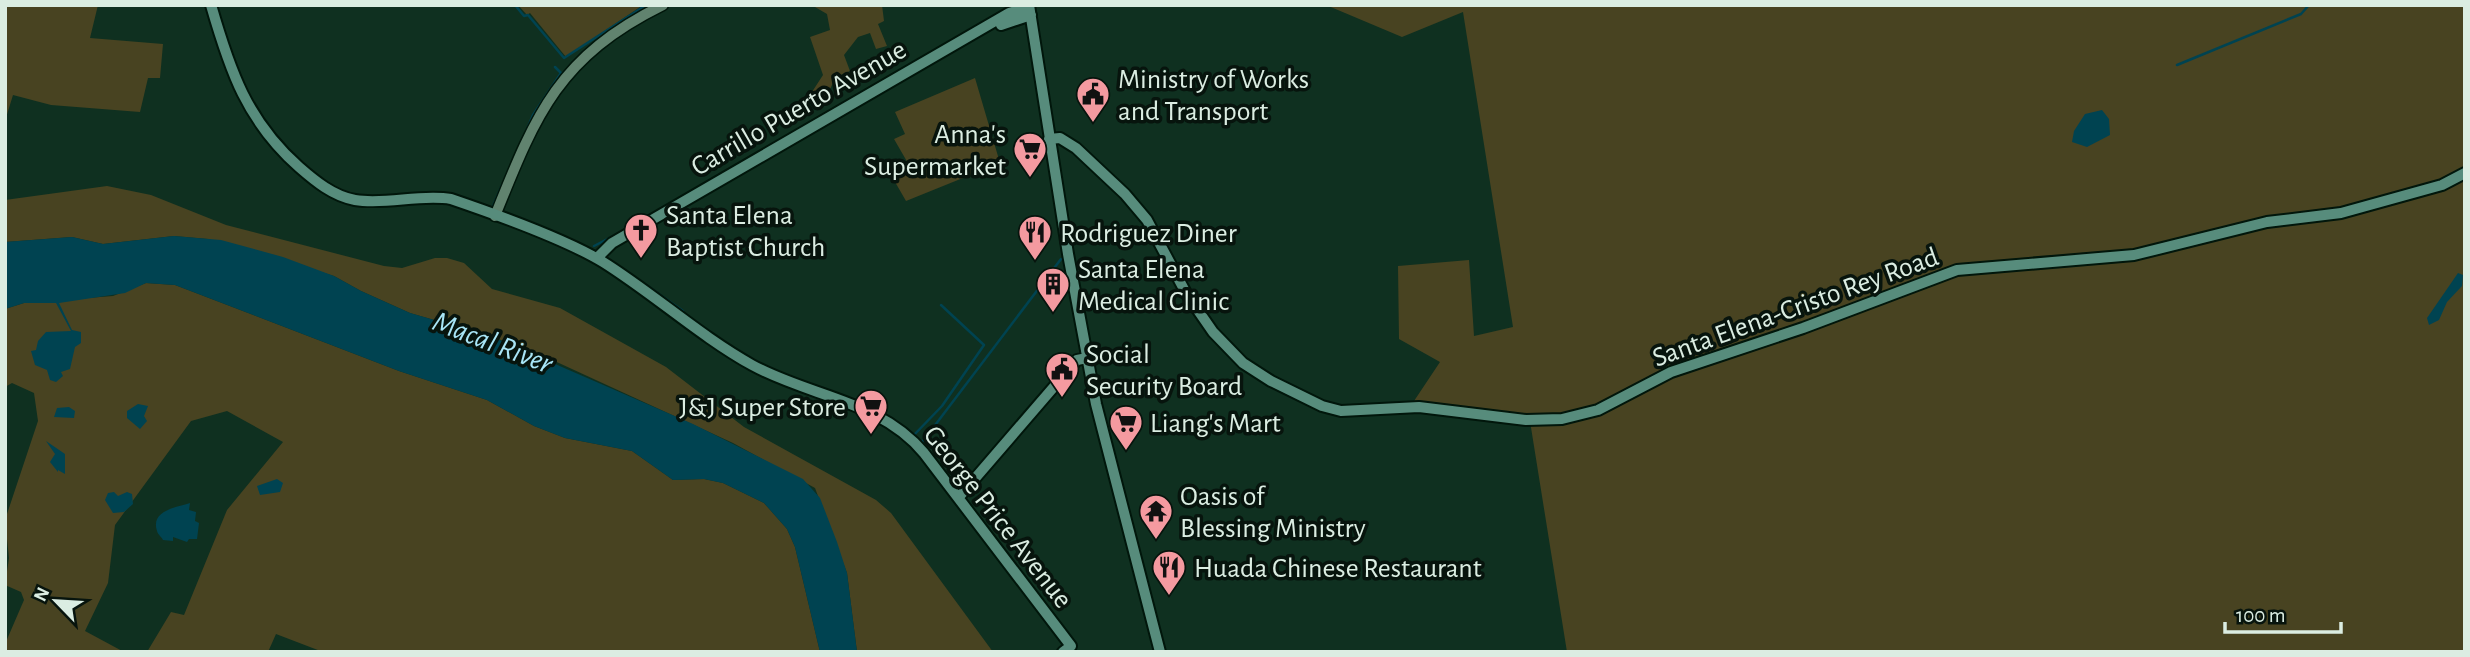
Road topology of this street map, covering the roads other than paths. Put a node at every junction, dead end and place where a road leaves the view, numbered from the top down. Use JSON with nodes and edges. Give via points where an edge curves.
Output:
{"nodes":[{"id":1,"x":211,"y":5,"type":"edge"},
{"id":2,"x":663,"y":5,"type":"edge"},
{"id":3,"x":1030,"y":9,"type":"edge"},
{"id":4,"x":1049,"y":139,"type":"junction"},
{"id":5,"x":2465,"y":173,"type":"edge"},
{"id":6,"x":495,"y":216,"type":"junction"},
{"id":7,"x":600,"y":260,"type":"junction"},
{"id":8,"x":1087,"y":358,"type":"junction"},
{"id":9,"x":959,"y":497,"type":"junction"},
{"id":10,"x":1067,"y":649,"type":"edge"},
{"id":11,"x":1160,"y":652,"type":"edge"}],
"edges":[{"from":1,"to":6,"type":"main road","name":"George Price Avenue","via":[[230,66],[253,116],[273,143],[319,183],[358,200],[439,197]]},
{"from":2,"to":6,"type":"street","via":[[604,42],[556,87],[535,121]]},
{"from":3,"to":4,"type":"main road"},
{"from":3,"to":7,"type":"main road","name":"Carrillo Puerto Avenue","via":[[1009,13],[796,134],[612,243]]},
{"from":4,"to":5,"type":"main road","name":"Santa Elena-Cristo Rey Road","via":[[1060,138],[1076,148],[1125,194],[1147,220],[1213,332],[1236,357],[1271,381],[1341,411],[1419,407],[1526,420],[1562,419],[1598,410],[1685,366],[1790,333],[1957,270],[2134,255],[2267,222],[2341,213],[2442,185]]},
{"from":4,"to":8,"type":"main road"},
{"from":6,"to":7,"type":"main road","name":"George Price Avenue"},
{"from":7,"to":9,"type":"main road","name":"George Price Avenue","via":[[750,364],[900,428]]},
{"from":8,"to":9,"type":"main road","via":[[1077,360]]},
{"from":8,"to":11,"type":"main road"},
{"from":9,"to":10,"type":"main road","name":"George Price Avenue"}]}
